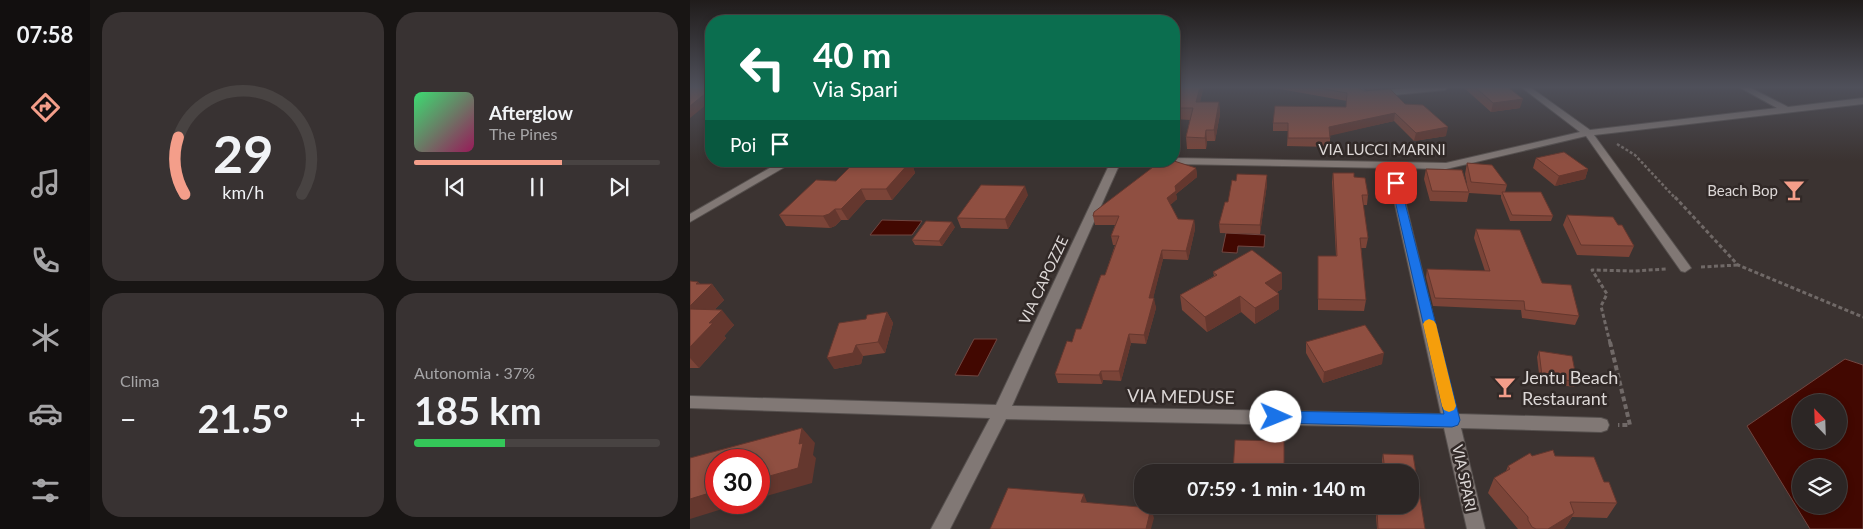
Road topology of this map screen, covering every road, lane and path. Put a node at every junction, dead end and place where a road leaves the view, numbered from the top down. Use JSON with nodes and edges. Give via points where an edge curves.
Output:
{"nodes":[{"id":1,"x":1559,"y":112,"type":"edge"},
{"id":2,"x":1773,"y":112,"type":"edge"},
{"id":3,"x":1599,"y":132,"type":"junction"},
{"id":4,"x":1588,"y":133,"type":"junction"},
{"id":5,"x":1180,"y":161,"type":"edge"},
{"id":6,"x":1391,"y":165,"type":"junction"},
{"id":7,"x":780,"y":167,"type":"edge"},
{"id":8,"x":1113,"y":167,"type":"edge"},
{"id":9,"x":690,"y":219,"type":"edge"},
{"id":10,"x":1738,"y":264,"type":"junction"},
{"id":11,"x":1685,"y":268,"type":"junction"},
{"id":12,"x":1863,"y":317,"type":"edge"},
{"id":13,"x":690,"y":402,"type":"edge"},
{"id":14,"x":1000,"y":412,"type":"junction"},
{"id":15,"x":1452,"y":420,"type":"junction"},
{"id":16,"x":1601,"y":425,"type":"joint"},
{"id":17,"x":940,"y":529,"type":"edge"},
{"id":18,"x":1476,"y":529,"type":"edge"}],
"edges":[{"from":1,"to":4,"type":"street"},
{"from":2,"to":3,"type":"street","name":"VIA LUCCI MARINI"},
{"from":3,"to":4,"type":"street","name":"VIA LUCCI MARINI"},
{"from":3,"to":10,"type":"path","via":[[1635,155]]},
{"from":4,"to":6,"type":"street","name":"VIA LUCCI MARINI","via":[[1446,166]]},
{"from":4,"to":11,"type":"street"},
{"from":5,"to":6,"type":"street","name":"VIA LUCCI MARINI"},
{"from":6,"to":15,"type":"street","name":"VIA SPARI"},
{"from":7,"to":9,"type":"street"},
{"from":8,"to":14,"type":"street","name":"VIA CAPOZZE"},
{"from":10,"to":11,"type":"path"},
{"from":10,"to":12,"type":"path"},
{"from":11,"to":16,"type":"path","via":[[1592,270],[1608,294],[1600,306],[1630,425]]},
{"from":13,"to":14,"type":"street","name":"VIA MEDUSE"},
{"from":14,"to":15,"type":"street","name":"VIA MEDUSE"},
{"from":14,"to":17,"type":"street","name":"VIA CAPOZZE"},
{"from":15,"to":16,"type":"street","name":"VIA MEDUSE"},
{"from":15,"to":18,"type":"street","name":"VIA SPARI"}]}
